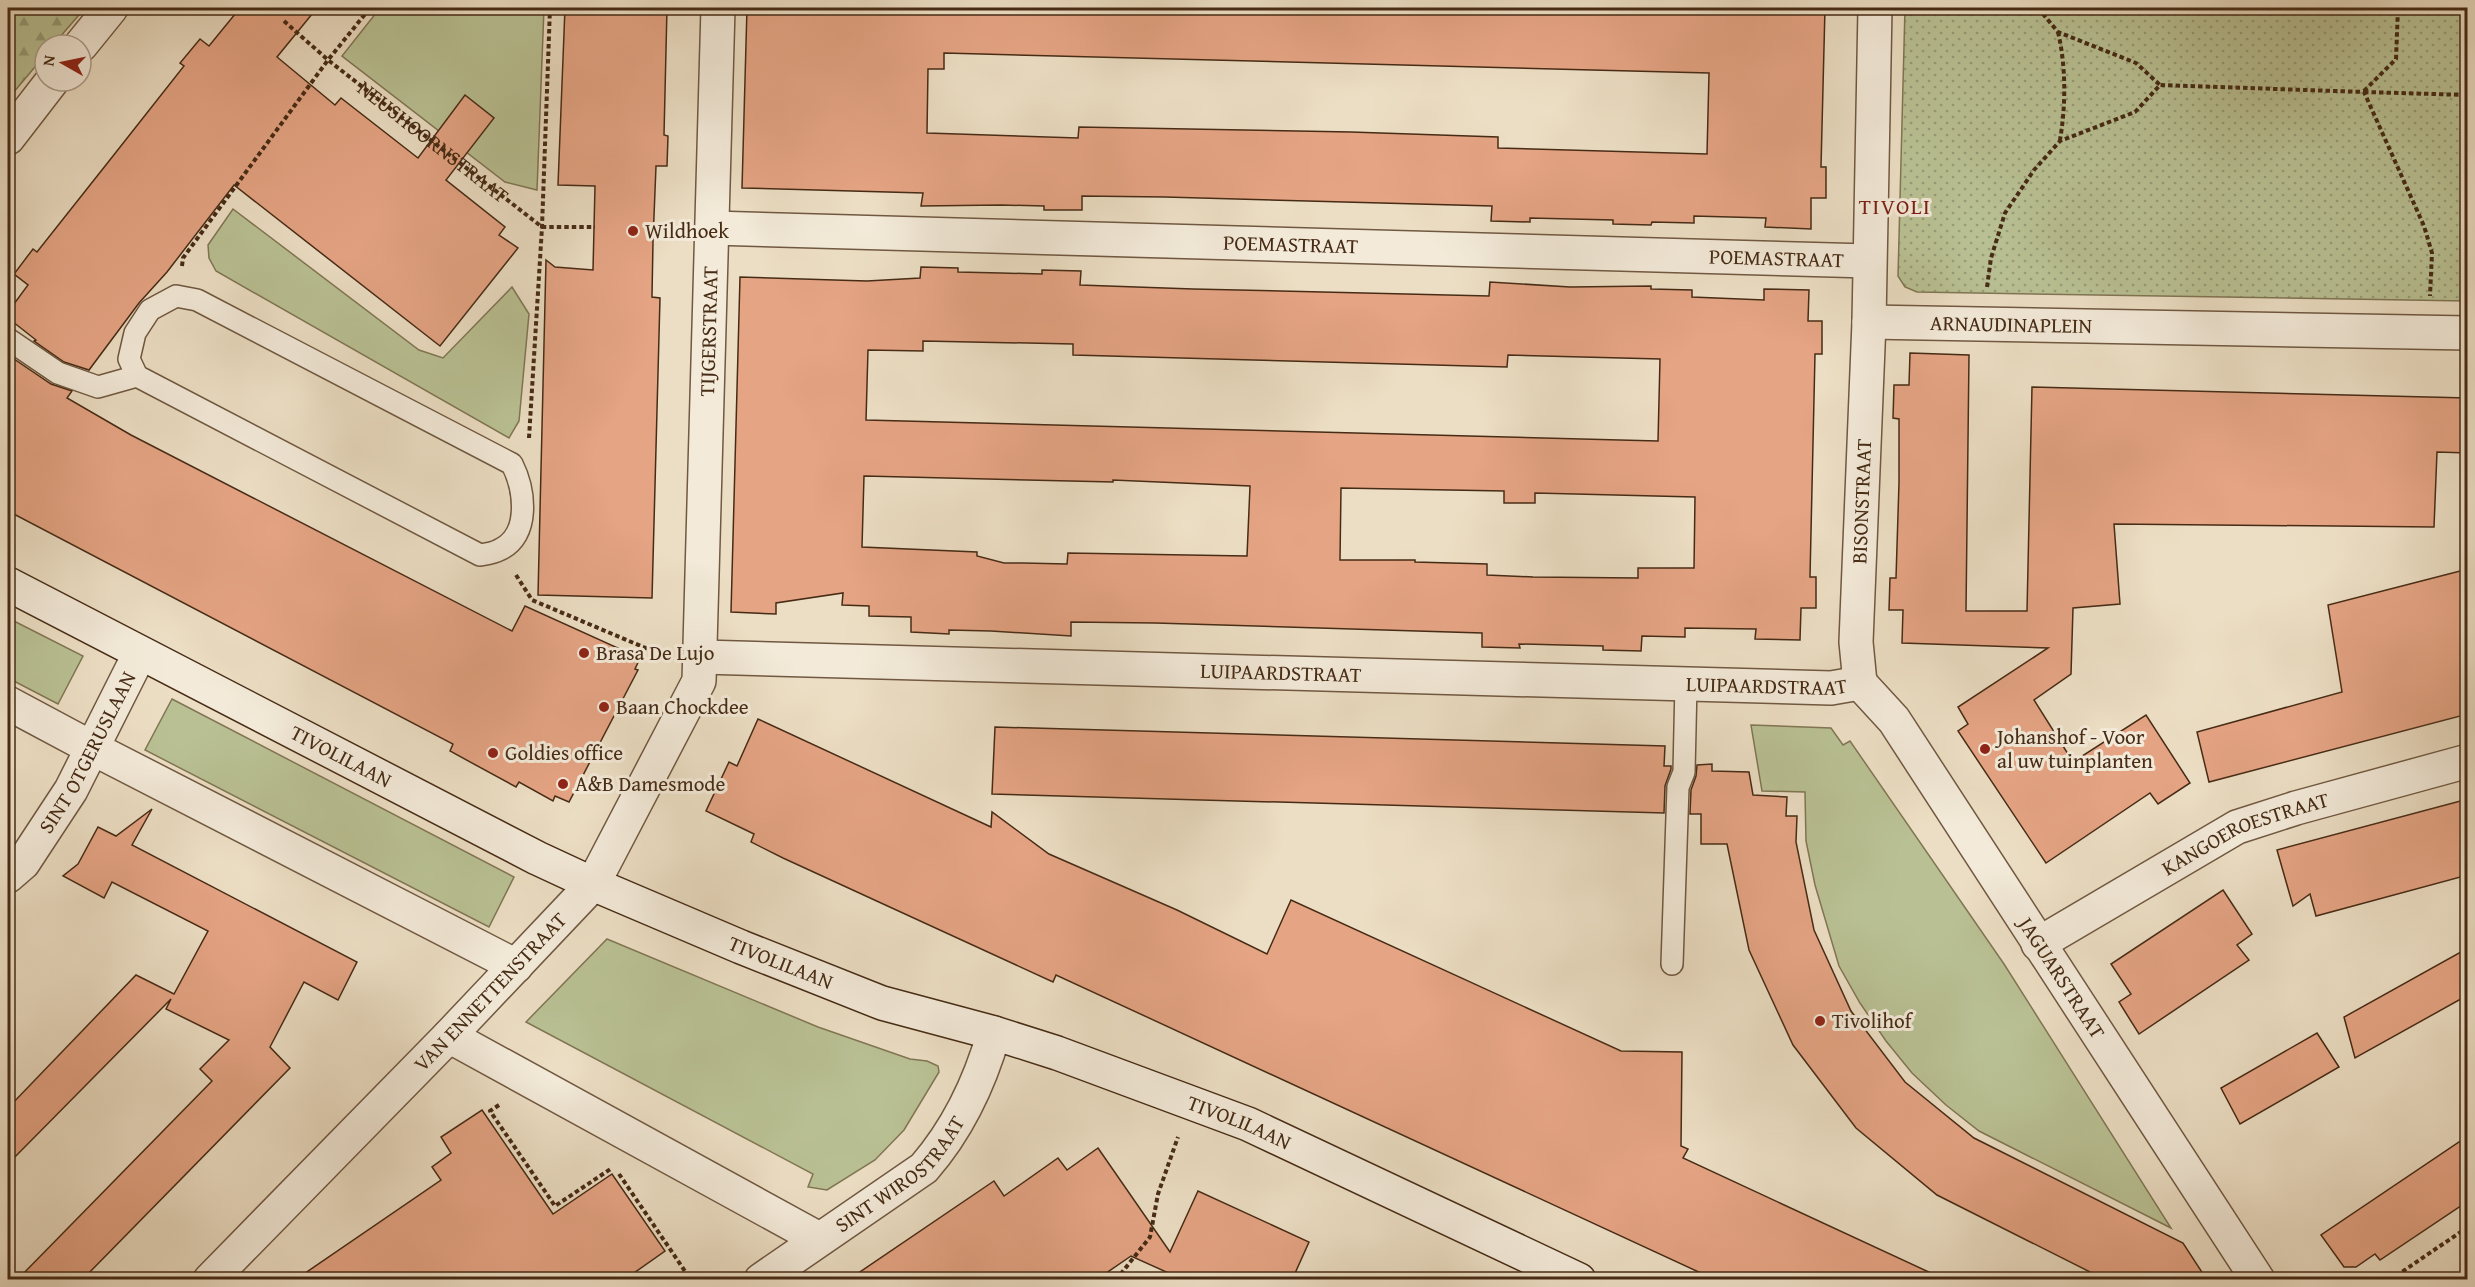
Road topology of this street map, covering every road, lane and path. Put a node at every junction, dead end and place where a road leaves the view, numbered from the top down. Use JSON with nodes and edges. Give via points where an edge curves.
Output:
{"nodes":[{"id":1,"x":111,"y":8,"type":"edge"},
{"id":2,"x":370,"y":8,"type":"edge"},
{"id":3,"x":550,"y":8,"type":"edge"},
{"id":4,"x":718,"y":8,"type":"edge"},
{"id":5,"x":1875,"y":8,"type":"edge"},
{"id":6,"x":2038,"y":8,"type":"edge"},
{"id":7,"x":2398,"y":8,"type":"edge"},
{"id":8,"x":284,"y":21,"type":"dead end"},
{"id":9,"x":2058,"y":32,"type":"junction"},
{"id":10,"x":91,"y":33,"type":"edge"},
{"id":11,"x":328,"y":60,"type":"junction"},
{"id":12,"x":2160,"y":85,"type":"junction"},
{"id":13,"x":2364,"y":92,"type":"junction"},
{"id":14,"x":43,"y":93,"type":"edge"},
{"id":15,"x":2468,"y":95,"type":"edge"},
{"id":16,"x":8,"y":138,"type":"edge"},
{"id":17,"x":2060,"y":141,"type":"junction"},
{"id":18,"x":542,"y":227,"type":"junction"},
{"id":19,"x":595,"y":227,"type":"dead end"},
{"id":20,"x":712,"y":228,"type":"junction"},
{"id":21,"x":1869,"y":261,"type":"junction"},
{"id":22,"x":176,"y":296,"type":"junction"},
{"id":23,"x":1869,"y":322,"type":"junction"},
{"id":24,"x":1982,"y":324,"type":"junction"},
{"id":25,"x":2429,"y":332,"type":"junction"},
{"id":26,"x":2468,"y":333,"type":"edge"},
{"id":27,"x":8,"y":339,"type":"edge"},
{"id":28,"x":137,"y":376,"type":"junction"},
{"id":29,"x":512,"y":464,"type":"junction"},
{"id":30,"x":8,"y":584,"type":"edge"},
{"id":31,"x":532,"y":600,"type":"dead end"},
{"id":32,"x":141,"y":653,"type":"junction"},
{"id":33,"x":702,"y":657,"type":"junction"},
{"id":34,"x":1860,"y":683,"type":"junction"},
{"id":35,"x":1686,"y":684,"type":"junction"},
{"id":36,"x":8,"y":703,"type":"edge"},
{"id":37,"x":92,"y":748,"type":"junction"},
{"id":38,"x":2468,"y":761,"type":"edge"},
{"id":39,"x":8,"y":876,"type":"edge"},
{"id":40,"x":593,"y":884,"type":"junction"},
{"id":41,"x":2038,"y":944,"type":"junction"},
{"id":42,"x":1672,"y":964,"type":"dead end"},
{"id":43,"x":516,"y":966,"type":"junction"},
{"id":44,"x":994,"y":1033,"type":"junction"},
{"id":45,"x":449,"y":1036,"type":"junction"},
{"id":46,"x":518,"y":1075,"type":"junction"},
{"id":47,"x":1191,"y":1102,"type":"junction"},
{"id":48,"x":2468,"y":1227,"type":"edge"},
{"id":49,"x":819,"y":1239,"type":"junction"},
{"id":50,"x":210,"y":1280,"type":"edge"},
{"id":51,"x":691,"y":1280,"type":"edge"},
{"id":52,"x":761,"y":1280,"type":"edge"},
{"id":53,"x":1116,"y":1280,"type":"edge"},
{"id":54,"x":1579,"y":1280,"type":"edge"},
{"id":55,"x":2258,"y":1280,"type":"edge"},
{"id":56,"x":2390,"y":1280,"type":"edge"}],
"edges":[{"from":1,"to":10,"type":"street"},
{"from":2,"to":11,"type":"path"},
{"from":3,"to":18,"type":"path"},
{"from":4,"to":20,"type":"street","name":"TIJGERSTRAAT"},
{"from":5,"to":21,"type":"street"},
{"from":6,"to":9,"type":"path"},
{"from":7,"to":13,"type":"path","via":[[2396,59]]},
{"from":8,"to":11,"type":"path","name":"NEUSHOORNSTRAAT"},
{"from":9,"to":12,"type":"path","via":[[2136,63]]},
{"from":9,"to":17,"type":"path","via":[[2064,54]]},
{"from":11,"to":18,"type":"path","name":"NEUSHOORNSTRAAT"},
{"from":11,"to":22,"type":"path","via":[[183,258]]},
{"from":12,"to":13,"type":"path"},
{"from":12,"to":17,"type":"path","via":[[2135,112]]},
{"from":13,"to":15,"type":"path"},
{"from":13,"to":25,"type":"path","via":[[2416,203],[2432,253]]},
{"from":14,"to":16,"type":"street"},
{"from":17,"to":24,"type":"path","via":[[2034,170],[2005,213],[1991,258]]},
{"from":18,"to":19,"type":"path"},
{"from":18,"to":29,"type":"path","via":[[531,436]]},
{"from":20,"to":21,"type":"street","name":"POEMASTRAAT"},
{"from":20,"to":33,"type":"street","name":"TIJGERSTRAAT"},
{"from":21,"to":23,"type":"street"},
{"from":22,"to":28,"type":"lane","via":[[150,310],[135,333],[129,359]]},
{"from":22,"to":29,"type":"lane","via":[[197,300]]},
{"from":23,"to":24,"type":"street","name":"ARNAUDINAPLEIN"},
{"from":23,"to":34,"type":"street","name":"BISONSTRAAT","via":[[1856,642]]},
{"from":24,"to":25,"type":"street","name":"ARNAUDINAPLEIN"},
{"from":25,"to":26,"type":"street","name":"ARNAUDINAPLEIN"},
{"from":27,"to":28,"type":"lane","via":[[58,373],[98,387]]},
{"from":28,"to":29,"type":"lane","via":[[480,555],[500,550],[514,538],[524,511],[521,481]]},
{"from":30,"to":32,"type":"street","name":"TIVOLILAAN"},
{"from":31,"to":33,"type":"path","via":[[648,648]]},
{"from":32,"to":37,"type":"street","name":"SINT OTGERUSLAAN"},
{"from":32,"to":40,"type":"street","name":"TIVOLILAAN"},
{"from":33,"to":35,"type":"street","name":"LUIPAARDSTRAAT"},
{"from":33,"to":40,"type":"street","name":"VAN ENNETTENSTRAAT","via":[[699,681]]},
{"from":34,"to":35,"type":"street","name":"LUIPAARDSTRAAT","via":[[1831,688]]},
{"from":34,"to":41,"type":"street","name":"JAGUARSTRAAT","via":[[1894,720]]},
{"from":35,"to":42,"type":"lane"},
{"from":36,"to":37,"type":"street"},
{"from":37,"to":39,"type":"street","name":"SINT OTGERUSLAAN","via":[[71,790],[23,863]]},
{"from":37,"to":43,"type":"street"},
{"from":38,"to":41,"type":"street","name":"KANGOEROESTRAAT","via":[[2237,827]]},
{"from":40,"to":43,"type":"street","name":"VAN ENNETTENSTRAAT"},
{"from":40,"to":44,"type":"street","name":"TIVOLILAAN","via":[[882,1003]]},
{"from":41,"to":55,"type":"street","name":"JAGUARSTRAAT"},
{"from":43,"to":45,"type":"street","name":"VAN ENNETTENSTRAAT"},
{"from":44,"to":47,"type":"street","name":"TIVOLILAAN"},
{"from":44,"to":49,"type":"street","name":"SINT WIROSTRAAT","via":[[986,1062],[945,1144],[924,1168]]},
{"from":45,"to":46,"type":"street"},
{"from":45,"to":50,"type":"street","name":"VAN ENNETTENSTRAAT"},
{"from":46,"to":49,"type":"street"},
{"from":46,"to":51,"type":"path","via":[[506,1100],[490,1111],[555,1206],[614,1167]]},
{"from":47,"to":53,"type":"path","via":[[1158,1194],[1149,1237]]},
{"from":47,"to":54,"type":"street","name":"TIVOLILAAN","via":[[1248,1124]]},
{"from":48,"to":56,"type":"path"},
{"from":49,"to":52,"type":"street","name":"SINT WIROSTRAAT"}]}
